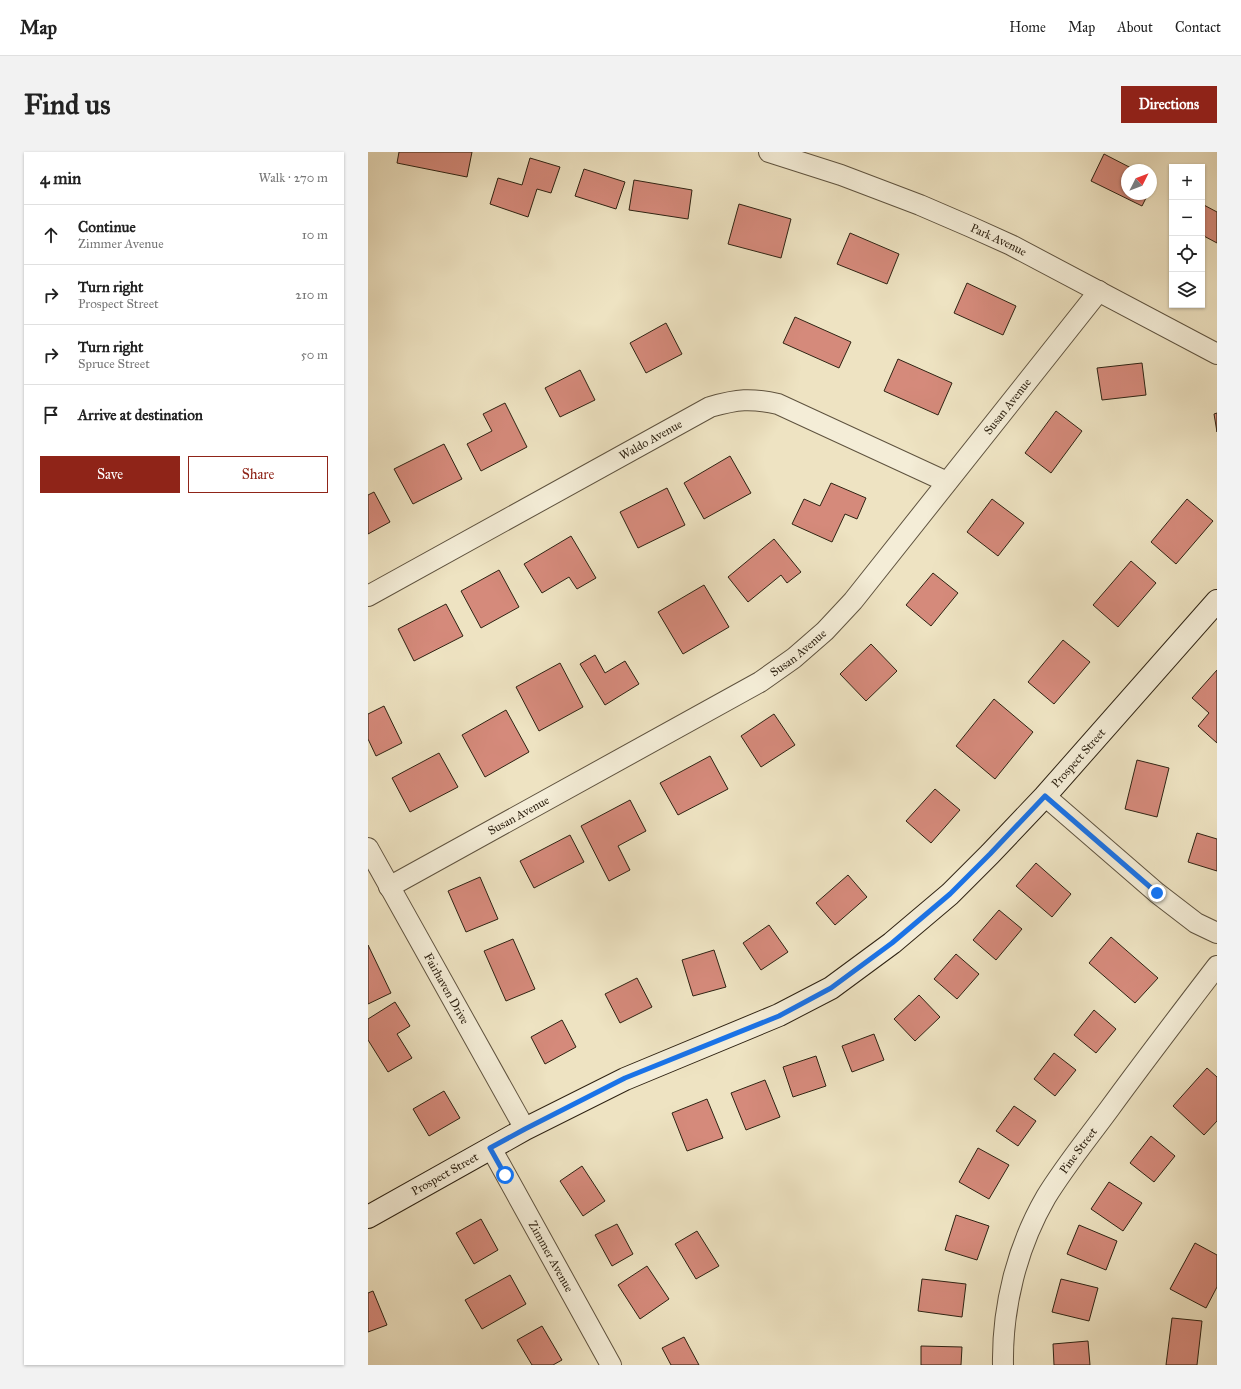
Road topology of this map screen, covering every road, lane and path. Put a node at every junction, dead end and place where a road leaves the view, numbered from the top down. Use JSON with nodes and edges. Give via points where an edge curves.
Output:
{"nodes":[{"id":1,"x":769,"y":152,"type":"edge"},
{"id":2,"x":1099,"y":292,"type":"junction"},
{"id":3,"x":1217,"y":354,"type":"edge"},
{"id":4,"x":947,"y":482,"type":"junction"},
{"id":5,"x":368,"y":596,"type":"edge"},
{"id":6,"x":1217,"y":602,"type":"edge"},
{"id":7,"x":1045,"y":796,"type":"junction"},
{"id":8,"x":368,"y":848,"type":"edge"},
{"id":9,"x":389,"y":887,"type":"junction"},
{"id":10,"x":1217,"y":933,"type":"edge"},
{"id":11,"x":1217,"y":966,"type":"edge"},
{"id":12,"x":525,"y":1129,"type":"junction"},
{"id":13,"x":490,"y":1148,"type":"junction"},
{"id":14,"x":368,"y":1217,"type":"edge"},
{"id":15,"x":611,"y":1365,"type":"edge"},
{"id":16,"x":1003,"y":1365,"type":"edge"}],
"edges":[{"from":1,"to":2,"type":"street","name":"Park Avenue","via":[[841,175],[971,226]]},
{"from":2,"to":3,"type":"street","name":"Park Avenue"},
{"from":2,"to":4,"type":"street","name":"Susan Avenue"},
{"from":4,"to":5,"type":"street","name":"Waldo Avenue","via":[[778,404],[756,400],[731,401],[710,407]]},
{"from":4,"to":9,"type":"street","name":"Susan Avenue","via":[[853,601],[825,631],[794,658],[760,682]]},
{"from":6,"to":7,"type":"main road","name":"Prospect Street"},
{"from":7,"to":10,"type":"street","via":[[1157,893],[1196,923]]},
{"from":7,"to":12,"type":"main road","name":"Prospect Street","via":[[950,894],[892,943],[831,988],[779,1016],[625,1078]]},
{"from":8,"to":9,"type":"street","name":"Fairhaven Drive"},
{"from":9,"to":12,"type":"street","name":"Fairhaven Drive"},
{"from":11,"to":16,"type":"street","name":"Pine Street","via":[[1154,1047],[1046,1197],[1029,1232],[1016,1268],[1007,1306]]},
{"from":12,"to":13,"type":"main road","name":"Prospect Street"},
{"from":13,"to":14,"type":"main road","name":"Prospect Street"},
{"from":13,"to":15,"type":"street","name":"Zimmer Avenue"}]}
